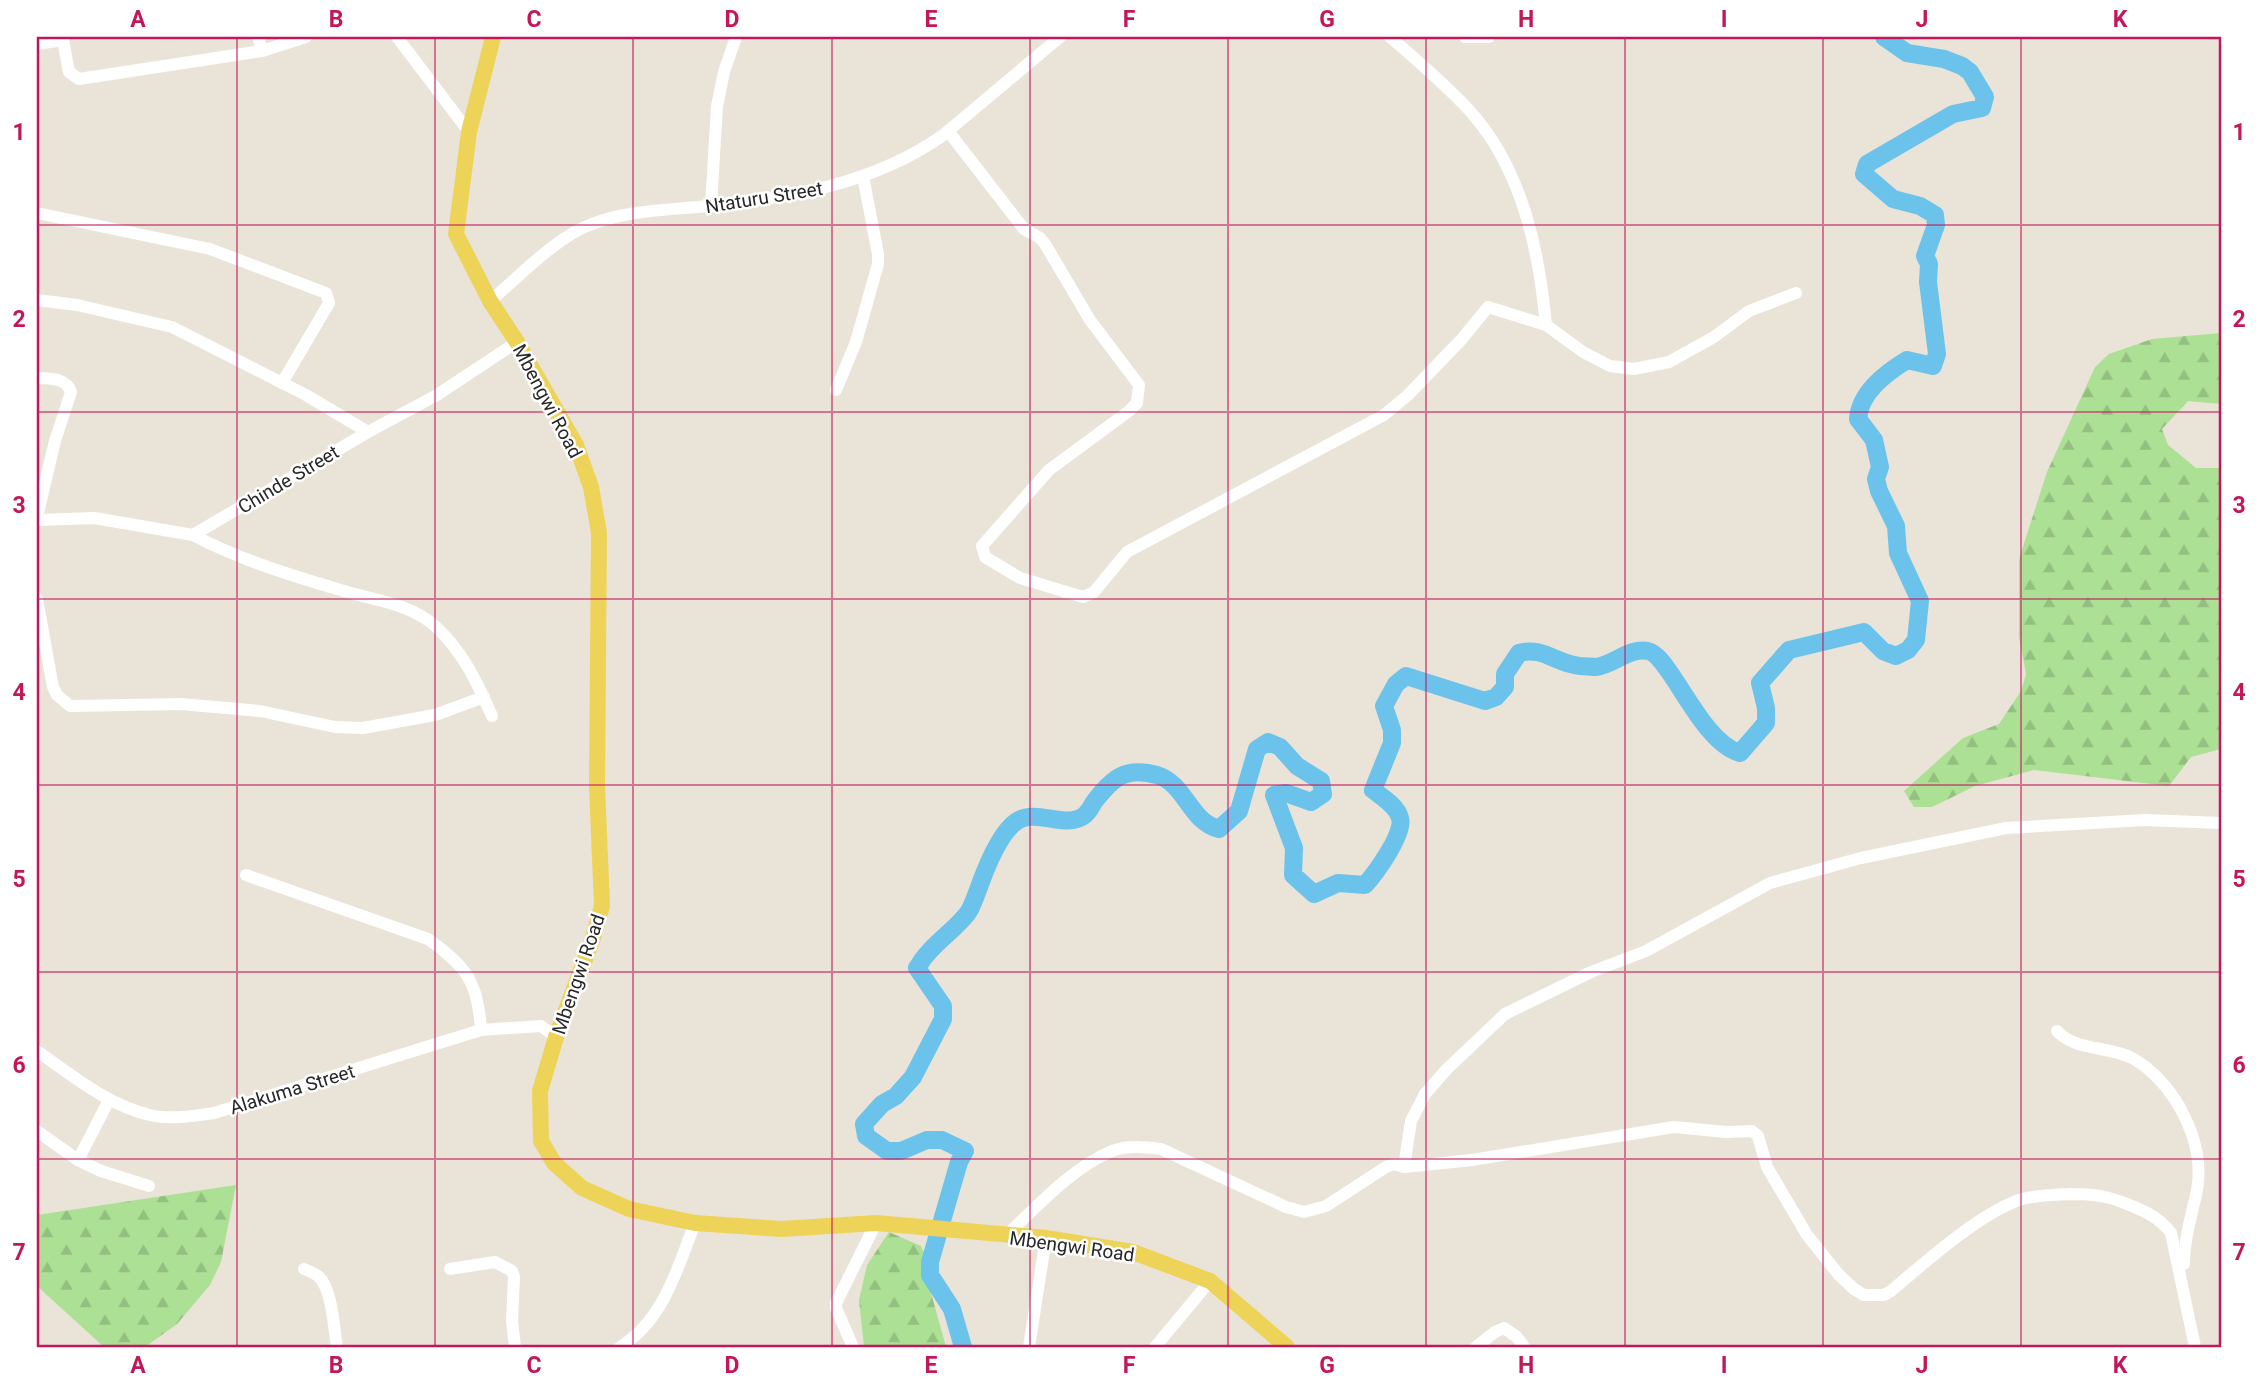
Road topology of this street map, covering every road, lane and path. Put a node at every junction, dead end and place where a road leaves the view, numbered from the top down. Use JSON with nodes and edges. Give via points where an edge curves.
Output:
{"nodes":[{"id":1,"x":258,"y":37,"type":"edge"},
{"id":2,"x":306,"y":37,"type":"edge"},
{"id":3,"x":397,"y":37,"type":"edge"},
{"id":4,"x":493,"y":37,"type":"edge"},
{"id":5,"x":736,"y":37,"type":"edge"},
{"id":6,"x":1060,"y":37,"type":"edge"},
{"id":7,"x":1390,"y":37,"type":"edge"},
{"id":8,"x":1465,"y":37,"type":"edge"},
{"id":9,"x":1489,"y":37,"type":"edge"},
{"id":10,"x":62,"y":38,"type":"edge"},
{"id":11,"x":37,"y":44,"type":"edge"},
{"id":12,"x":262,"y":51,"type":"junction"},
{"id":13,"x":948,"y":131,"type":"junction"},
{"id":14,"x":469,"y":132,"type":"junction"},
{"id":15,"x":863,"y":176,"type":"junction"},
{"id":16,"x":711,"y":206,"type":"junction"},
{"id":17,"x":37,"y":213,"type":"edge"},
{"id":18,"x":1796,"y":293,"type":"dead end"},
{"id":19,"x":37,"y":300,"type":"edge"},
{"id":20,"x":490,"y":301,"type":"junction"},
{"id":21,"x":1546,"y":325,"type":"junction"},
{"id":22,"x":517,"y":342,"type":"junction"},
{"id":23,"x":37,"y":378,"type":"edge"},
{"id":24,"x":282,"y":383,"type":"junction"},
{"id":25,"x":836,"y":390,"type":"dead end"},
{"id":26,"x":368,"y":432,"type":"junction"},
{"id":27,"x":37,"y":518,"type":"edge"},
{"id":28,"x":193,"y":535,"type":"junction"},
{"id":29,"x":37,"y":599,"type":"edge"},
{"id":30,"x":484,"y":697,"type":"junction"},
{"id":31,"x":492,"y":716,"type":"dead end"},
{"id":32,"x":2221,"y":823,"type":"edge"},
{"id":33,"x":246,"y":875,"type":"dead end"},
{"id":34,"x":481,"y":1030,"type":"junction"},
{"id":35,"x":2057,"y":1031,"type":"dead end"},
{"id":36,"x":556,"y":1037,"type":"junction"},
{"id":37,"x":37,"y":1051,"type":"edge"},
{"id":38,"x":109,"y":1100,"type":"junction"},
{"id":39,"x":37,"y":1131,"type":"edge"},
{"id":40,"x":78,"y":1160,"type":"junction"},
{"id":41,"x":1404,"y":1167,"type":"junction"},
{"id":42,"x":149,"y":1186,"type":"dead end"},
{"id":43,"x":695,"y":1223,"type":"junction"},
{"id":44,"x":876,"y":1223,"type":"junction"},
{"id":45,"x":1006,"y":1236,"type":"junction"},
{"id":46,"x":1045,"y":1238,"type":"junction"},
{"id":47,"x":304,"y":1269,"type":"dead end"},
{"id":48,"x":450,"y":1269,"type":"dead end"},
{"id":49,"x":1210,"y":1281,"type":"junction"},
{"id":50,"x":2184,"y":1284,"type":"junction"},
{"id":51,"x":337,"y":1347,"type":"edge"},
{"id":52,"x":515,"y":1347,"type":"edge"},
{"id":53,"x":620,"y":1347,"type":"edge"},
{"id":54,"x":853,"y":1347,"type":"edge"},
{"id":55,"x":1029,"y":1347,"type":"edge"},
{"id":56,"x":1155,"y":1347,"type":"edge"},
{"id":57,"x":1287,"y":1347,"type":"edge"},
{"id":58,"x":1476,"y":1347,"type":"edge"},
{"id":59,"x":1524,"y":1347,"type":"edge"},
{"id":60,"x":2195,"y":1347,"type":"edge"}],
"edges":[{"from":1,"to":12,"type":"street"},
{"from":2,"to":12,"type":"street"},
{"from":3,"to":14,"type":"street"},
{"from":4,"to":14,"type":"main road","name":"Mbengwi Road"},
{"from":5,"to":16,"type":"street","via":[[717,106]]},
{"from":6,"to":13,"type":"street","name":"Ntaturu Street"},
{"from":7,"to":21,"type":"street","via":[[1470,111],[1497,149],[1515,184],[1534,242]]},
{"from":8,"to":9,"type":"street"},
{"from":10,"to":11,"type":"street"},
{"from":10,"to":12,"type":"street","via":[[69,72],[79,79]]},
{"from":13,"to":15,"type":"street","name":"Ntaturu Street","via":[[926,148]]},
{"from":13,"to":21,"type":"street","via":[[1024,229],[1045,244],[1090,320],[1139,385],[1137,403],[1049,470],[983,542],[982,554],[992,562],[1046,587],[1088,596],[1127,552],[1384,415],[1417,386],[1488,307]]},
{"from":14,"to":20,"type":"main road","name":"Mbengwi Road","via":[[456,234]]},
{"from":15,"to":16,"type":"street","name":"Ntaturu Street","via":[[772,200]]},
{"from":15,"to":25,"type":"street","via":[[878,264],[856,342]]},
{"from":16,"to":20,"type":"street","name":"Ntaturu Street","via":[[643,212],[586,226]]},
{"from":17,"to":24,"type":"street","via":[[210,249],[326,293],[329,303]]},
{"from":18,"to":21,"type":"street","via":[[1749,312],[1670,362],[1634,369],[1610,366]]},
{"from":19,"to":24,"type":"street","via":[[172,327]]},
{"from":20,"to":22,"type":"main road","name":"Mbengwi Road"},
{"from":22,"to":26,"type":"street","name":"Chinde Street","via":[[437,395]]},
{"from":22,"to":36,"type":"main road","name":"Mbengwi Road","via":[[576,445],[591,487],[598,533],[597,786],[602,906]]},
{"from":23,"to":27,"type":"street","via":[[62,380],[71,392]]},
{"from":24,"to":26,"type":"street"},
{"from":26,"to":28,"type":"street","name":"Chinde Street"},
{"from":27,"to":28,"type":"street","via":[[94,519]]},
{"from":28,"to":30,"type":"street","via":[[244,558],[418,613],[454,647]]},
{"from":29,"to":30,"type":"street","via":[[53,687],[70,706],[181,704],[363,728],[436,715]]},
{"from":30,"to":31,"type":"street"},
{"from":32,"to":41,"type":"street","via":[[2144,820],[2006,828],[1861,858],[1770,883],[1646,951],[1505,1014],[1425,1094],[1411,1121]]},
{"from":33,"to":34,"type":"street","via":[[428,939],[468,974],[479,1000]]},
{"from":34,"to":36,"type":"street","name":"Alakuma Street","via":[[541,1026]]},
{"from":34,"to":38,"type":"street","name":"Alakuma Street","via":[[215,1113],[150,1115]]},
{"from":35,"to":50,"type":"street","via":[[2067,1040],[2131,1058],[2157,1076],[2178,1105],[2197,1149],[2197,1188],[2188,1223]]},
{"from":36,"to":43,"type":"main road","name":"Mbengwi Road","via":[[540,1091],[539,1118],[541,1141],[554,1163],[582,1188],[629,1209]]},
{"from":37,"to":38,"type":"street","name":"Alakuma Street"},
{"from":38,"to":40,"type":"street"},
{"from":39,"to":40,"type":"street"},
{"from":40,"to":42,"type":"street"},
{"from":41,"to":45,"type":"street","via":[[1386,1167],[1326,1206],[1304,1212],[1161,1149],[1138,1146],[1113,1151],[1073,1175]]},
{"from":41,"to":50,"type":"street","via":[[1674,1127],[1752,1131],[1758,1136],[1767,1167],[1807,1235],[1839,1275],[1864,1295],[1891,1291],[1990,1215],[2039,1195],[2106,1196],[2143,1210],[2164,1223],[2175,1244]]},
{"from":43,"to":44,"type":"main road","name":"Mbengwi Road","via":[[781,1229]]},
{"from":43,"to":53,"type":"street","via":[[654,1318]]},
{"from":44,"to":45,"type":"main road","name":"Mbengwi Road"},
{"from":44,"to":54,"type":"street","via":[[836,1303]]},
{"from":45,"to":46,"type":"main road","name":"Mbengwi Road"},
{"from":46,"to":49,"type":"main road","name":"Mbengwi Road","via":[[1133,1252]]},
{"from":46,"to":55,"type":"street"},
{"from":47,"to":51,"type":"street","via":[[324,1283]]},
{"from":48,"to":52,"type":"street","via":[[495,1262],[512,1271]]},
{"from":49,"to":56,"type":"street"},
{"from":49,"to":57,"type":"main road","name":"Mbengwi Road"},
{"from":50,"to":60,"type":"street"},
{"from":58,"to":59,"type":"street","via":[[1504,1328]]}]}
